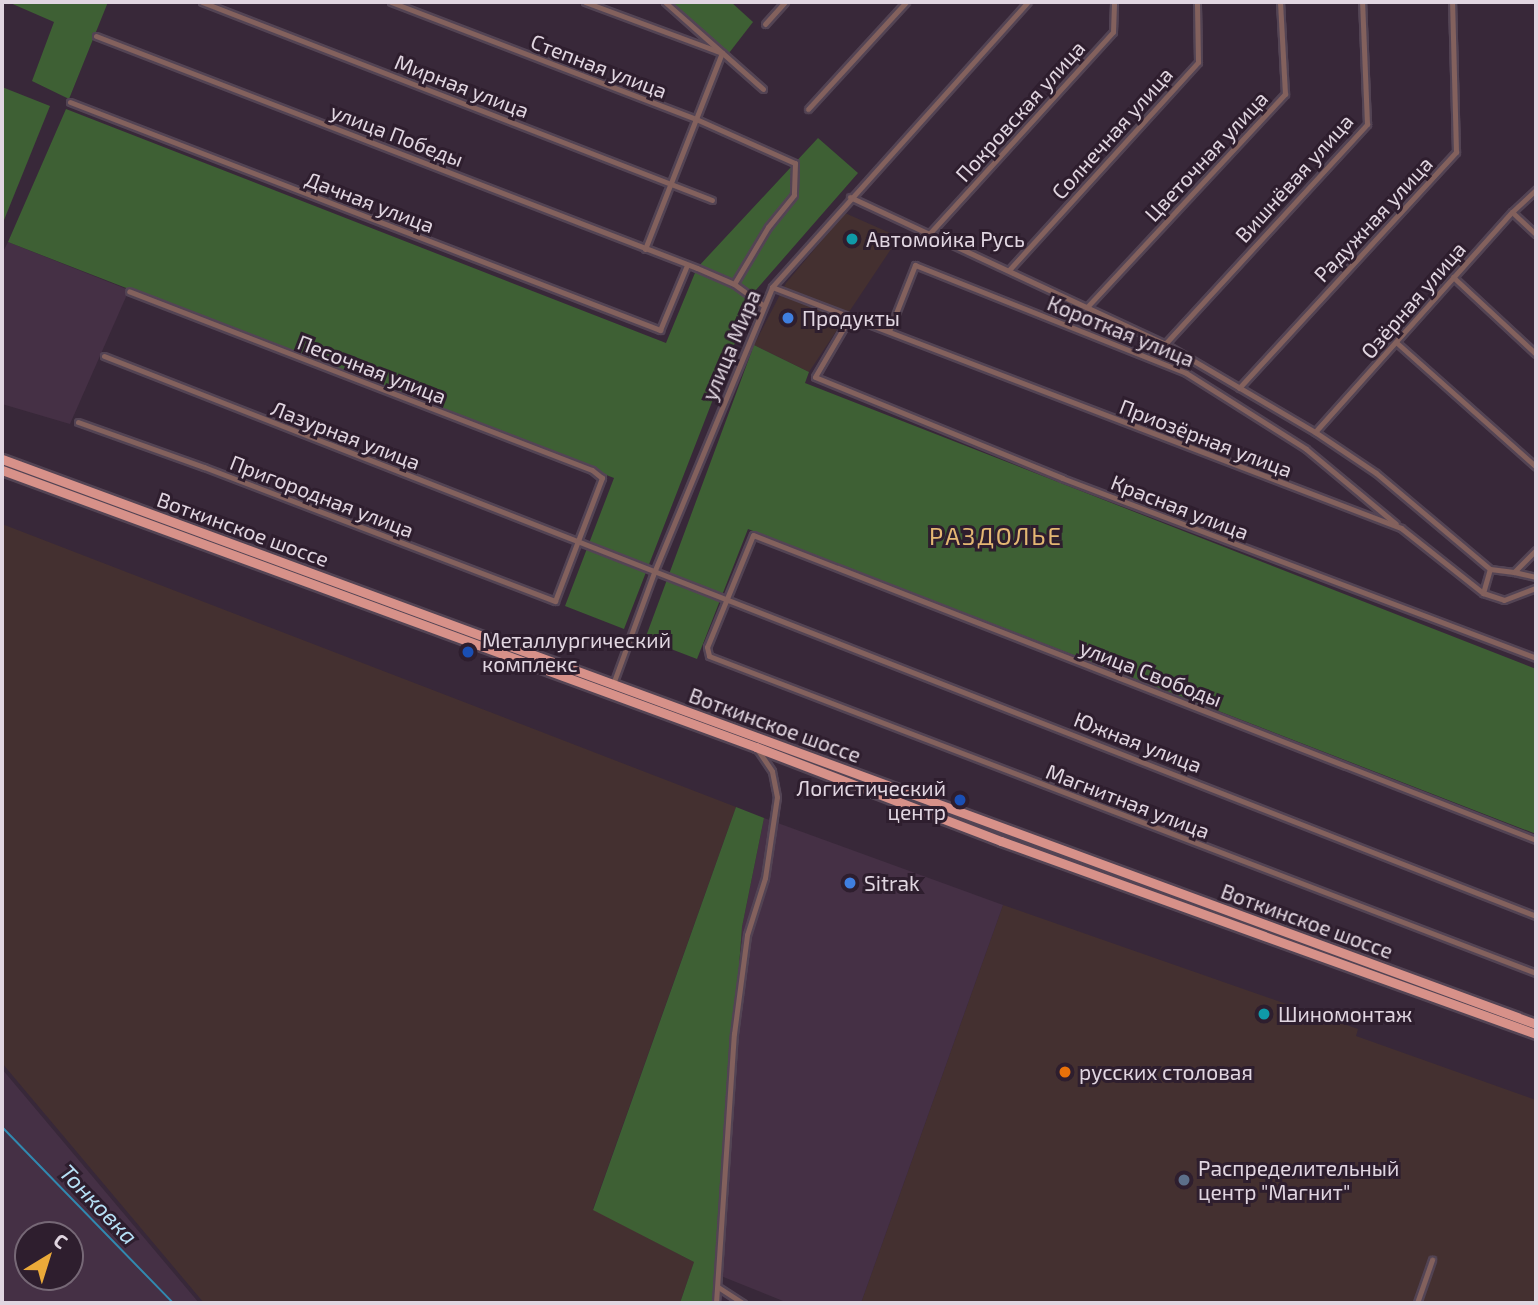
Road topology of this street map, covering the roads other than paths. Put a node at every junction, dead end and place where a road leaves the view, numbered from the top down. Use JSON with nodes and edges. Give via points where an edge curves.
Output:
{"nodes":[{"id":1,"x":202,"y":2,"type":"edge"},
{"id":2,"x":391,"y":2,"type":"edge"},
{"id":3,"x":585,"y":2,"type":"edge"},
{"id":4,"x":665,"y":2,"type":"edge"},
{"id":5,"x":785,"y":2,"type":"edge"},
{"id":6,"x":906,"y":2,"type":"edge"},
{"id":7,"x":1028,"y":2,"type":"edge"},
{"id":8,"x":1114,"y":2,"type":"edge"},
{"id":9,"x":1197,"y":2,"type":"edge"},
{"id":10,"x":1280,"y":2,"type":"edge"},
{"id":11,"x":1363,"y":2,"type":"edge"},
{"id":12,"x":1452,"y":2,"type":"edge"},
{"id":13,"x":765,"y":24,"type":"dead end"},
{"id":14,"x":96,"y":36,"type":"dead end"},
{"id":15,"x":722,"y":53,"type":"junction"},
{"id":16,"x":764,"y":89,"type":"dead end"},
{"id":17,"x":70,"y":102,"type":"dead end"},
{"id":18,"x":808,"y":109,"type":"dead end"},
{"id":19,"x":696,"y":119,"type":"junction"},
{"id":20,"x":671,"y":184,"type":"junction"},
{"id":21,"x":1536,"y":190,"type":"edge"},
{"id":22,"x":850,"y":197,"type":"junction"},
{"id":23,"x":712,"y":200,"type":"dead end"},
{"id":24,"x":1512,"y":212,"type":"junction"},
{"id":25,"x":930,"y":233,"type":"junction"},
{"id":26,"x":1536,"y":234,"type":"edge"},
{"id":27,"x":645,"y":249,"type":"junction"},
{"id":28,"x":687,"y":265,"type":"junction"},
{"id":29,"x":1009,"y":270,"type":"junction"},
{"id":30,"x":1453,"y":277,"type":"junction"},
{"id":31,"x":734,"y":284,"type":"junction"},
{"id":32,"x":772,"y":287,"type":"junction"},
{"id":33,"x":130,"y":291,"type":"dead end"},
{"id":34,"x":763,"y":305,"type":"junction"},
{"id":35,"x":1087,"y":307,"type":"junction"},
{"id":36,"x":850,"y":317,"type":"junction"},
{"id":37,"x":889,"y":331,"type":"junction"},
{"id":38,"x":1397,"y":343,"type":"junction"},
{"id":39,"x":1165,"y":344,"type":"junction"},
{"id":40,"x":1536,"y":354,"type":"edge"},
{"id":41,"x":104,"y":356,"type":"dead end"},
{"id":42,"x":1239,"y":388,"type":"junction"},
{"id":43,"x":78,"y":422,"type":"dead end"},
{"id":44,"x":1315,"y":432,"type":"junction"},
{"id":45,"x":2,"y":459,"type":"edge"},
{"id":46,"x":1536,"y":467,"type":"edge"},
{"id":47,"x":2,"y":470,"type":"edge"},
{"id":48,"x":1401,"y":528,"type":"junction"},
{"id":49,"x":577,"y":541,"type":"junction"},
{"id":50,"x":1536,"y":550,"type":"edge"},
{"id":51,"x":1490,"y":569,"type":"junction"},
{"id":52,"x":655,"y":570,"type":"junction"},
{"id":53,"x":1514,"y":572,"type":"junction"},
{"id":54,"x":1536,"y":577,"type":"edge"},
{"id":55,"x":1536,"y":589,"type":"edge"},
{"id":56,"x":1483,"y":593,"type":"junction"},
{"id":57,"x":727,"y":599,"type":"junction"},
{"id":58,"x":1536,"y":658,"type":"edge"},
{"id":59,"x":613,"y":683,"type":"junction"},
{"id":60,"x":609,"y":693,"type":"junction"},
{"id":61,"x":756,"y":747,"type":"junction"},
{"id":62,"x":1536,"y":840,"type":"edge"},
{"id":63,"x":1536,"y":916,"type":"edge"},
{"id":64,"x":1536,"y":973,"type":"edge"},
{"id":65,"x":1536,"y":1024,"type":"edge"},
{"id":66,"x":1536,"y":1034,"type":"edge"},
{"id":67,"x":1432,"y":1261,"type":"dead end"},
{"id":68,"x":718,"y":1287,"type":"junction"},
{"id":69,"x":716,"y":1303,"type":"edge"},
{"id":70,"x":743,"y":1303,"type":"edge"},
{"id":71,"x":1417,"y":1303,"type":"edge"}],
"edges":[{"from":1,"to":20,"type":"street","name":"Мирная улица"},
{"from":2,"to":19,"type":"street","name":"Степная улица"},
{"from":3,"to":15,"type":"street"},
{"from":4,"to":15,"type":"street"},
{"from":5,"to":13,"type":"street"},
{"from":6,"to":18,"type":"street"},
{"from":7,"to":22,"type":"street","name":"улица Мира"},
{"from":8,"to":25,"type":"street","name":"Покровская улица","via":[[1113,32]]},
{"from":9,"to":29,"type":"street","name":"Солнечная улица","via":[[1198,62]]},
{"from":10,"to":35,"type":"street","name":"Цветочная улица","via":[[1285,94]]},
{"from":11,"to":39,"type":"street","name":"Вишнёвая улица","via":[[1367,124]]},
{"from":12,"to":42,"type":"street","name":"Радужная улица","via":[[1456,152]]},
{"from":14,"to":27,"type":"street","name":"улица Победы"},
{"from":15,"to":16,"type":"street"},
{"from":15,"to":19,"type":"street"},
{"from":17,"to":28,"type":"street","name":"Дачная улица","via":[[660,330]]},
{"from":19,"to":20,"type":"street"},
{"from":19,"to":31,"type":"street","name":"Степная улица","via":[[795,163],[794,195],[768,227]]},
{"from":20,"to":23,"type":"street","name":"Мирная улица"},
{"from":20,"to":27,"type":"street"},
{"from":21,"to":24,"type":"street","name":"Озёрная улица"},
{"from":22,"to":25,"type":"street"},
{"from":22,"to":32,"type":"street","name":"улица Мира"},
{"from":24,"to":26,"type":"street"},
{"from":24,"to":30,"type":"street","name":"Озёрная улица"},
{"from":25,"to":29,"type":"street"},
{"from":27,"to":28,"type":"street","name":"улица Победы"},
{"from":28,"to":31,"type":"street","name":"улица Победы"},
{"from":29,"to":35,"type":"street"},
{"from":30,"to":38,"type":"street","name":"Озёрная улица"},
{"from":30,"to":40,"type":"street"},
{"from":31,"to":34,"type":"street","name":"улица Победы"},
{"from":32,"to":34,"type":"street","name":"улица Мира"},
{"from":32,"to":36,"type":"street","name":"Приозёрная улица"},
{"from":33,"to":49,"type":"street","name":"Песочная улица","via":[[592,470],[602,478]]},
{"from":34,"to":52,"type":"street","name":"улица Мира"},
{"from":35,"to":39,"type":"street"},
{"from":36,"to":37,"type":"street","name":"Приозёрная улица"},
{"from":36,"to":58,"type":"street","name":"Красная улица","via":[[815,377],[1062,478]]},
{"from":37,"to":48,"type":"street","name":"Приозёрная улица"},
{"from":37,"to":48,"type":"street","name":"Короткая улица","via":[[915,265],[1186,373],[1306,449]]},
{"from":38,"to":44,"type":"street","name":"Озёрная улица"},
{"from":38,"to":46,"type":"street"},
{"from":39,"to":42,"type":"street"},
{"from":41,"to":49,"type":"street","name":"Лазурная улица"},
{"from":42,"to":44,"type":"street"},
{"from":43,"to":49,"type":"street","name":"Пригородная улица","via":[[555,601]]},
{"from":44,"to":51,"type":"street","via":[[1377,473]]},
{"from":45,"to":59,"type":"main road","name":"Воткинское шоссе"},
{"from":47,"to":60,"type":"main road","name":"Воткинское шоссе"},
{"from":48,"to":56,"type":"street","name":"Приозёрная улица"},
{"from":49,"to":52,"type":"street","name":"Лазурная улица"},
{"from":50,"to":53,"type":"street"},
{"from":51,"to":53,"type":"street"},
{"from":51,"to":56,"type":"street"},
{"from":52,"to":57,"type":"street","name":"Южная улица"},
{"from":52,"to":59,"type":"street","name":"улица Мира"},
{"from":53,"to":54,"type":"street"},
{"from":55,"to":56,"type":"street","via":[[1504,600]]},
{"from":57,"to":62,"type":"street","name":"улица Свободы","via":[[753,535]]},
{"from":57,"to":63,"type":"street","name":"Южная улица"},
{"from":57,"to":64,"type":"street","name":"Магнитная улица","via":[[707,646],[709,656]]},
{"from":59,"to":60,"type":"street","name":"улица Мира"},
{"from":59,"to":65,"type":"main road","name":"Воткинское шоссе"},
{"from":60,"to":61,"type":"main road","name":"Воткинское шоссе"},
{"from":61,"to":66,"type":"main road","name":"Воткинское шоссе"},
{"from":61,"to":68,"type":"street","via":[[772,771],[777,797],[765,878],[747,935],[734,1034]]},
{"from":67,"to":71,"type":"street"},
{"from":68,"to":69,"type":"street"},
{"from":68,"to":70,"type":"street"}]}
